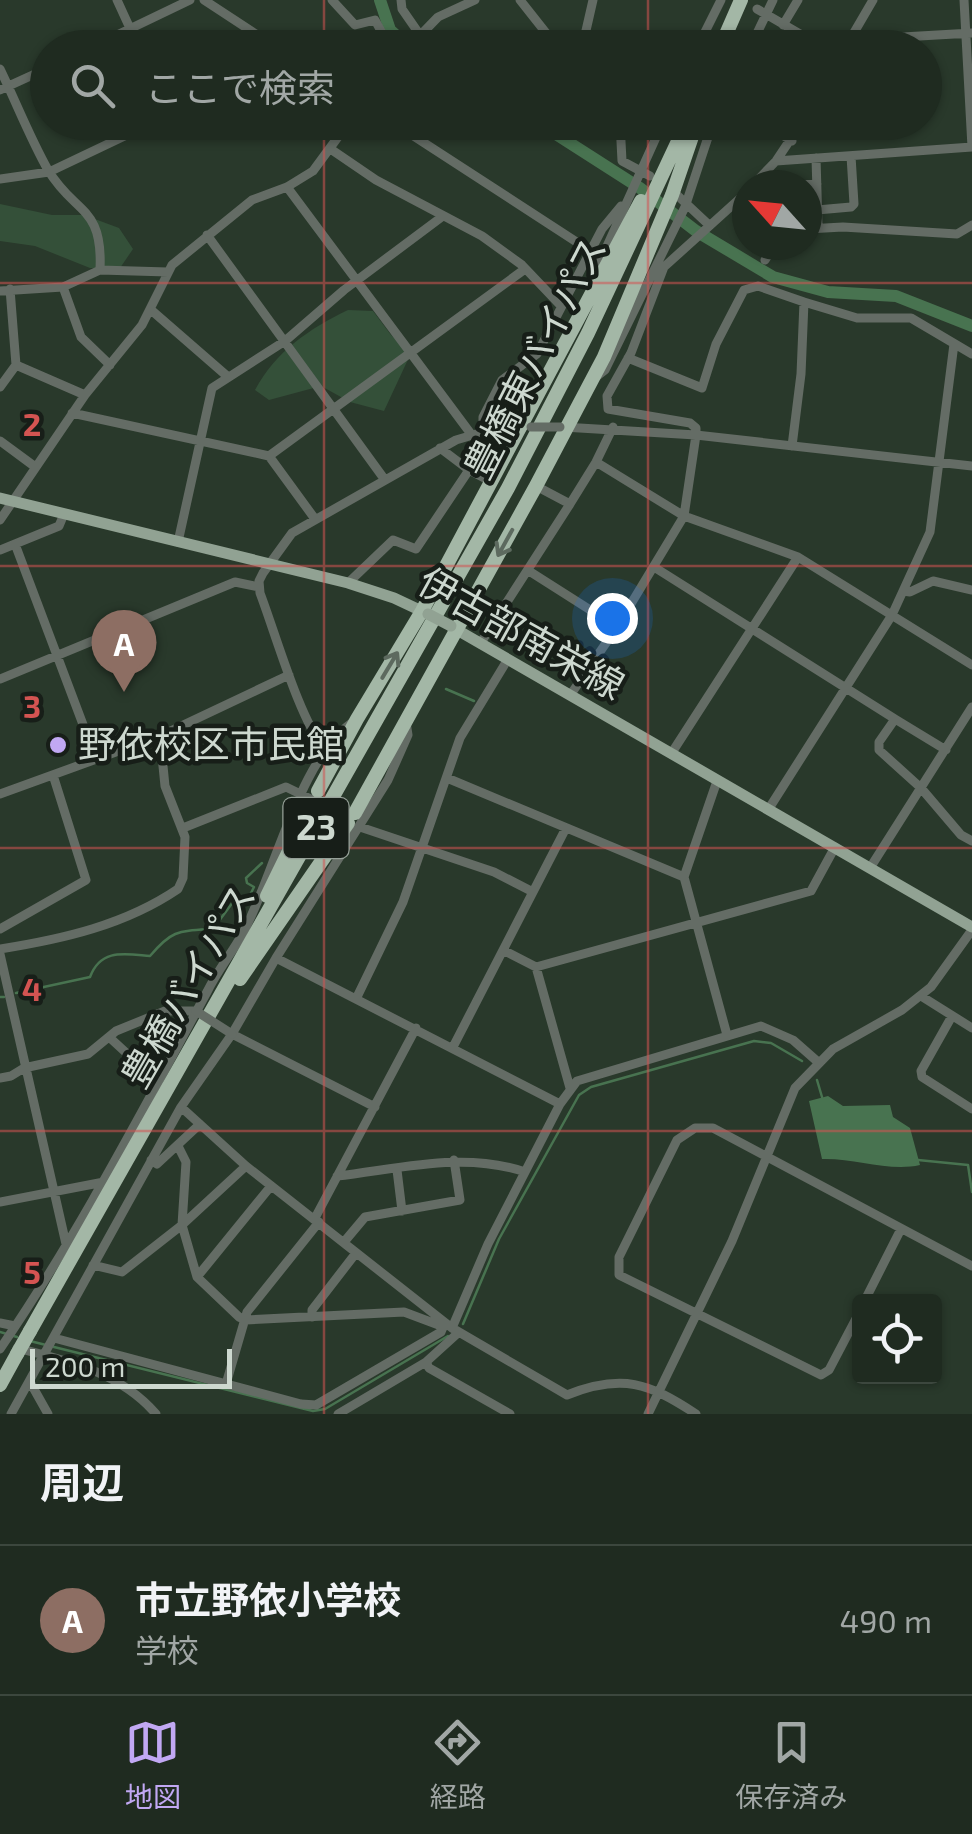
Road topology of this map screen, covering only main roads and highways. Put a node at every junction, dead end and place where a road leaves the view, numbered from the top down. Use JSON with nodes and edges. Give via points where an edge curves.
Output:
{"nodes":[{"id":1,"x":741,"y":0,"type":"edge"},
{"id":2,"x":729,"y":30,"type":"edge"},
{"id":3,"x":680,"y":140,"type":"edge"},
{"id":4,"x":691,"y":140,"type":"edge"},
{"id":5,"x":634,"y":204,"type":"junction"},
{"id":6,"x":6,"y":499,"type":"edge"},
{"id":7,"x":428,"y":615,"type":"junction"},
{"id":8,"x":453,"y":628,"type":"junction"},
{"id":9,"x":972,"y":928,"type":"edge"},
{"id":10,"x":223,"y":992,"type":"junction"},
{"id":11,"x":198,"y":1036,"type":"junction"},
{"id":12,"x":10,"y":1338,"type":"edge"},
{"id":13,"x":0,"y":1384,"type":"edge"}],
"edges":[{"from":1,"to":2,"type":"highway"},
{"from":3,"to":5,"type":"highway","number":"23"},
{"from":4,"to":8,"type":"highway","number":"23","one_way":true,"via":[[668,228],[536,486]]},
{"from":5,"to":7,"type":"highway","number":"23"},
{"from":5,"to":7,"type":"highway","name":"豊橋東バイパス","number":"23","via":[[552,404]]},
{"from":6,"to":7,"type":"main road","name":"伊古部南栄線","via":[[348,583]]},
{"from":7,"to":8,"type":"main road","name":"伊古部南栄線","bridge":true},
{"from":7,"to":10,"type":"highway","name":"豊橋バイパス","number":"23"},
{"from":10,"to":7,"type":"highway","number":"23","one_way":true,"via":[[313,798],[356,719]]},
{"from":8,"to":9,"type":"main road","name":"伊古部南栄線"},
{"from":8,"to":11,"type":"highway","number":"23","via":[[353,821]]},
{"from":10,"to":11,"type":"highway","name":"豊橋バイパス","number":"23"},
{"from":11,"to":12,"type":"highway","name":"豊橋バイパス","number":"23"},
{"from":12,"to":13,"type":"highway","name":"豊橋バイパス","number":"23","bridge":true,"via":[[17,1354]]}]}
